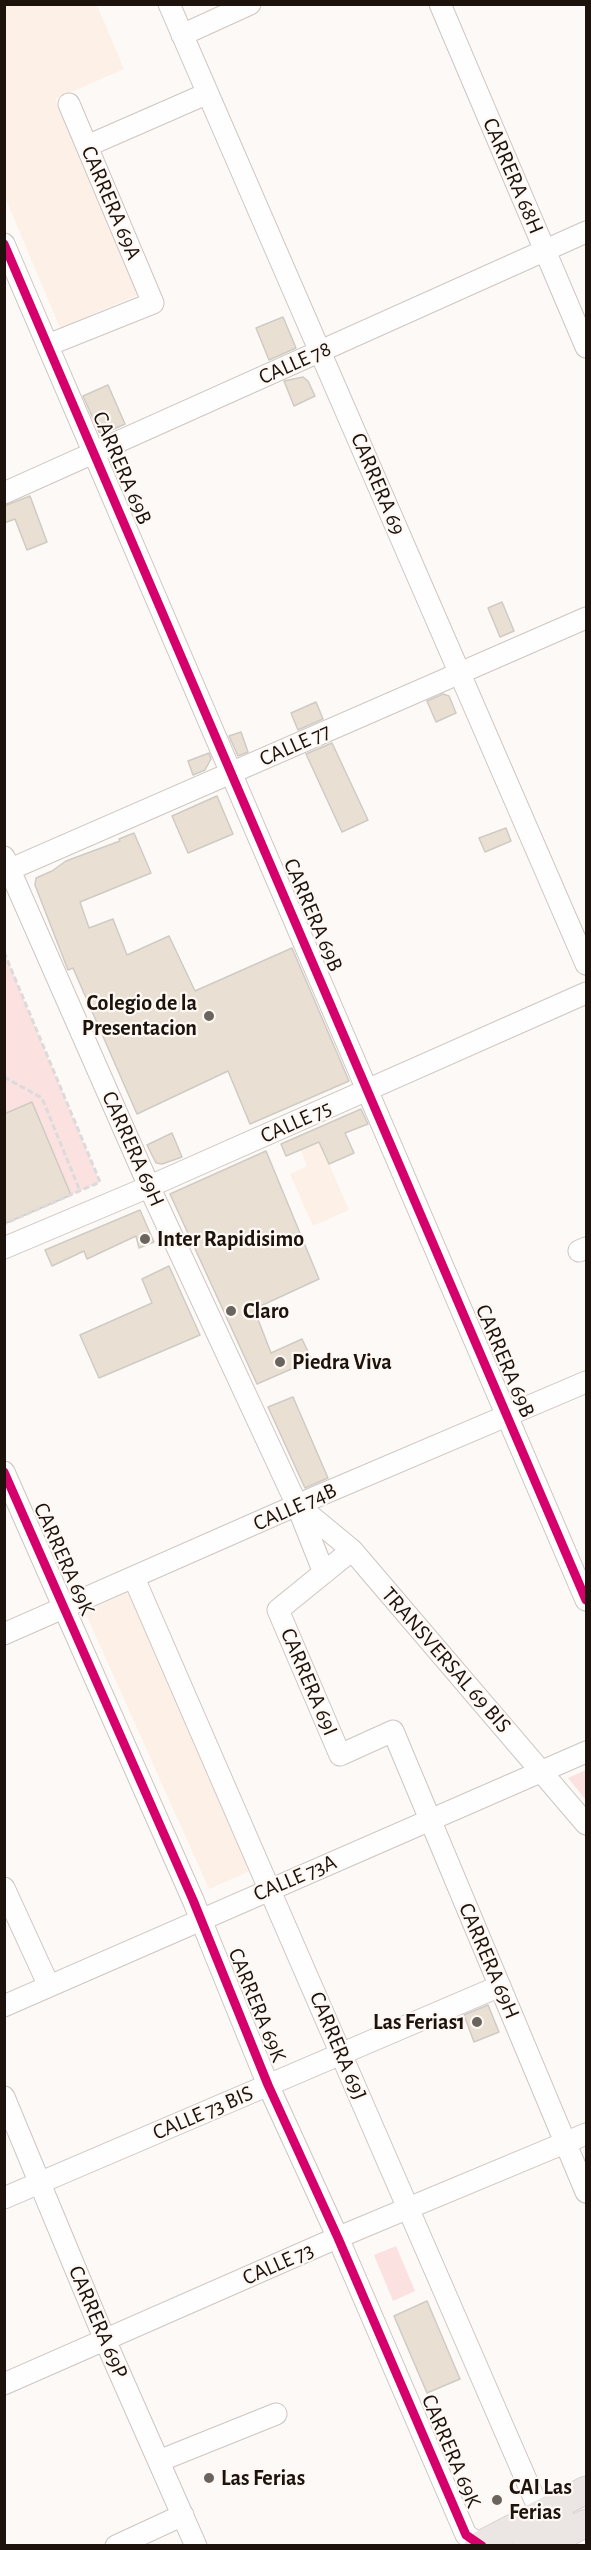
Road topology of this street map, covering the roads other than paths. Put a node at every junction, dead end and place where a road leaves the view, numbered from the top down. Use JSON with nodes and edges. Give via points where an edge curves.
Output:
{"nodes":[{"id":1,"x":169,"y":4,"type":"edge"},
{"id":2,"x":250,"y":4,"type":"edge"},
{"id":3,"x":440,"y":4,"type":"edge"},
{"id":4,"x":182,"y":34,"type":"junction"},
{"id":5,"x":206,"y":94,"type":"junction"},
{"id":6,"x":69,"y":104,"type":"dead end"},
{"id":7,"x":87,"y":146,"type":"junction"},
{"id":8,"x":586,"y":232,"type":"edge"},
{"id":9,"x":4,"y":244,"type":"edge"},
{"id":10,"x":545,"y":251,"type":"junction"},
{"id":11,"x":12,"y":282,"type":"edge"},
{"id":12,"x":48,"y":345,"type":"junction"},
{"id":13,"x":586,"y":347,"type":"edge"},
{"id":14,"x":320,"y":352,"type":"junction"},
{"id":15,"x":94,"y":453,"type":"junction"},
{"id":16,"x":4,"y":494,"type":"edge"},
{"id":17,"x":586,"y":618,"type":"edge"},
{"id":18,"x":460,"y":673,"type":"junction"},
{"id":19,"x":231,"y":772,"type":"junction"},
{"id":20,"x":6,"y":866,"type":"edge"},
{"id":21,"x":586,"y":964,"type":"edge"},
{"id":22,"x":586,"y":993,"type":"edge"},
{"id":23,"x":368,"y":1090,"type":"junction"},
{"id":24,"x":149,"y":1187,"type":"junction"},
{"id":25,"x":4,"y":1248,"type":"edge"},
{"id":26,"x":586,"y":1382,"type":"edge"},
{"id":27,"x":507,"y":1416,"type":"junction"},
{"id":28,"x":4,"y":1472,"type":"edge"},
{"id":29,"x":297,"y":1505,"type":"junction"},
{"id":30,"x":352,"y":1550,"type":"junction"},
{"id":31,"x":324,"y":1573,"type":"junction"},
{"id":32,"x":134,"y":1578,"type":"junction"},
{"id":33,"x":586,"y":1600,"type":"edge"},
{"id":34,"x":65,"y":1608,"type":"junction"},
{"id":35,"x":4,"y":1634,"type":"edge"},
{"id":36,"x":393,"y":1731,"type":"joint"},
{"id":37,"x":586,"y":1752,"type":"edge"},
{"id":38,"x":541,"y":1771,"type":"junction"},
{"id":39,"x":430,"y":1820,"type":"junction"},
{"id":40,"x":586,"y":1824,"type":"edge"},
{"id":41,"x":4,"y":1888,"type":"edge"},
{"id":42,"x":270,"y":1889,"type":"junction"},
{"id":43,"x":201,"y":1919,"type":"junction"},
{"id":44,"x":50,"y":1986,"type":"junction"},
{"id":45,"x":500,"y":1986,"type":"junction"},
{"id":46,"x":4,"y":2006,"type":"edge"},
{"id":47,"x":341,"y":2054,"type":"junction"},
{"id":48,"x":268,"y":2085,"type":"junction"},
{"id":49,"x":4,"y":2097,"type":"edge"},
{"id":50,"x":586,"y":2134,"type":"edge"},
{"id":51,"x":566,"y":2143,"type":"junction"},
{"id":52,"x":40,"y":2183,"type":"junction"},
{"id":53,"x":586,"y":2192,"type":"edge"},
{"id":54,"x":4,"y":2198,"type":"edge"},
{"id":55,"x":409,"y":2209,"type":"junction"},
{"id":56,"x":338,"y":2238,"type":"junction"},
{"id":57,"x":105,"y":2340,"type":"junction"},
{"id":58,"x":4,"y":2384,"type":"edge"},
{"id":59,"x":276,"y":2414,"type":"dead end"},
{"id":60,"x":159,"y":2461,"type":"junction"},
{"id":61,"x":586,"y":2490,"type":"edge"},
{"id":62,"x":586,"y":2501,"type":"edge"},
{"id":63,"x":541,"y":2514,"type":"junction"},
{"id":64,"x":183,"y":2515,"type":"junction"},
{"id":65,"x":586,"y":2523,"type":"edge"},
{"id":66,"x":480,"y":2545,"type":"edge"},
{"id":67,"x":116,"y":2546,"type":"edge"},
{"id":68,"x":196,"y":2546,"type":"edge"},
{"id":69,"x":526,"y":2546,"type":"edge"},
{"id":70,"x":543,"y":2546,"type":"edge"}],
"edges":[{"from":1,"to":4,"type":"street","name":"CARRERA 69"},
{"from":2,"to":4,"type":"street"},
{"from":3,"to":10,"type":"street","name":"CARRERA 68H"},
{"from":4,"to":5,"type":"street","name":"CARRERA 69"},
{"from":5,"to":7,"type":"street"},
{"from":5,"to":14,"type":"street","name":"CARRERA 69"},
{"from":6,"to":7,"type":"street","name":"CARRERA 69A"},
{"from":7,"to":12,"type":"street","name":"CARRERA 69A","via":[[153,303]]},
{"from":8,"to":10,"type":"street","name":"CALLE 78"},
{"from":9,"to":11,"type":"street","name":"CARRERA 69B"},
{"from":10,"to":13,"type":"street","name":"CARRERA 68H"},
{"from":10,"to":14,"type":"street","name":"CALLE 78"},
{"from":11,"to":12,"type":"street","name":"CARRERA 69B"},
{"from":12,"to":15,"type":"street","name":"CARRERA 69B"},
{"from":14,"to":15,"type":"street","name":"CALLE 78"},
{"from":14,"to":18,"type":"street","name":"CARRERA 69"},
{"from":15,"to":16,"type":"street","name":"CALLE 78"},
{"from":15,"to":19,"type":"street","name":"CARRERA 69B"},
{"from":17,"to":18,"type":"street","name":"CALLE 77"},
{"from":18,"to":19,"type":"street","name":"CALLE 77"},
{"from":18,"to":21,"type":"street","name":"CARRERA 69"},
{"from":19,"to":20,"type":"street","name":"CALLE 77"},
{"from":19,"to":23,"type":"street","name":"CARRERA 69B"},
{"from":20,"to":24,"type":"street","name":"CARRERA 69H"},
{"from":22,"to":23,"type":"street","name":"CALLE 75"},
{"from":23,"to":24,"type":"street","name":"CALLE 75"},
{"from":23,"to":27,"type":"street","name":"CARRERA 69B"},
{"from":24,"to":25,"type":"street","name":"CALLE 75"},
{"from":24,"to":29,"type":"street","name":"CARRERA 69H"},
{"from":26,"to":27,"type":"street","name":"CALLE 74B"},
{"from":27,"to":29,"type":"street","name":"CALLE 74B"},
{"from":27,"to":33,"type":"street","name":"CARRERA 69B"},
{"from":28,"to":34,"type":"street","name":"CARRERA 69K"},
{"from":29,"to":30,"type":"street","name":"TRANSVERSAL 69 BIS"},
{"from":29,"to":31,"type":"street"},
{"from":29,"to":32,"type":"street","name":"CALLE 74B"},
{"from":30,"to":31,"type":"street"},
{"from":30,"to":38,"type":"street","name":"TRANSVERSAL 69 BIS"},
{"from":31,"to":36,"type":"street","name":"CARRERA 69I","via":[[278,1610],[340,1755]]},
{"from":32,"to":34,"type":"street","name":"CALLE 74B"},
{"from":32,"to":42,"type":"street","name":"CARRERA 69J"},
{"from":34,"to":35,"type":"street","name":"CALLE 74B"},
{"from":34,"to":43,"type":"street","name":"CARRERA 69K"},
{"from":36,"to":39,"type":"street","name":"CARRERA 69H"},
{"from":37,"to":38,"type":"street","name":"CALLE 73A"},
{"from":38,"to":39,"type":"street","name":"CALLE 73A"},
{"from":38,"to":40,"type":"street","name":"TRANSVERSAL 69 BIS"},
{"from":39,"to":42,"type":"street","name":"CALLE 73A"},
{"from":39,"to":45,"type":"street","name":"CARRERA 69H"},
{"from":41,"to":44,"type":"street"},
{"from":42,"to":43,"type":"street","name":"CALLE 73A"},
{"from":42,"to":47,"type":"street","name":"CARRERA 69J"},
{"from":43,"to":44,"type":"street","name":"CALLE 73A"},
{"from":43,"to":48,"type":"street","name":"CARRERA 69K"},
{"from":44,"to":46,"type":"street","name":"CALLE 73A"},
{"from":45,"to":47,"type":"street","name":"CALLE 73 BIS"},
{"from":45,"to":51,"type":"street","name":"CARRERA 69H"},
{"from":47,"to":48,"type":"street","name":"CALLE 73 BIS"},
{"from":47,"to":55,"type":"street","name":"CARRERA 69J"},
{"from":48,"to":52,"type":"street","name":"CALLE 73 BIS"},
{"from":48,"to":56,"type":"street","name":"CARRERA 69K"},
{"from":49,"to":52,"type":"street","name":"CARRERA 69P"},
{"from":50,"to":51,"type":"street","name":"CALLE 73"},
{"from":51,"to":53,"type":"street","name":"CARRERA 69H"},
{"from":51,"to":55,"type":"street","name":"CALLE 73"},
{"from":52,"to":54,"type":"street","name":"CALLE 73 BIS"},
{"from":52,"to":57,"type":"street","name":"CARRERA 69P"},
{"from":55,"to":56,"type":"street","name":"CALLE 73"},
{"from":55,"to":63,"type":"street","name":"CARRERA 69J"},
{"from":56,"to":57,"type":"street","name":"CALLE 73"},
{"from":56,"to":66,"type":"street","name":"CARRERA 69K","via":[[466,2535]]},
{"from":57,"to":58,"type":"street","name":"CALLE 73"},
{"from":57,"to":60,"type":"street","name":"CARRERA 69P"},
{"from":59,"to":60,"type":"street"},
{"from":60,"to":64,"type":"street","name":"CARRERA 69P"},
{"from":61,"to":63,"type":"main road"},
{"from":62,"to":69,"type":"main road"},
{"from":63,"to":66,"type":"main road"},
{"from":64,"to":67,"type":"street"},
{"from":64,"to":68,"type":"street","name":"CARRERA 69P"},
{"from":65,"to":70,"type":"main road"}]}
